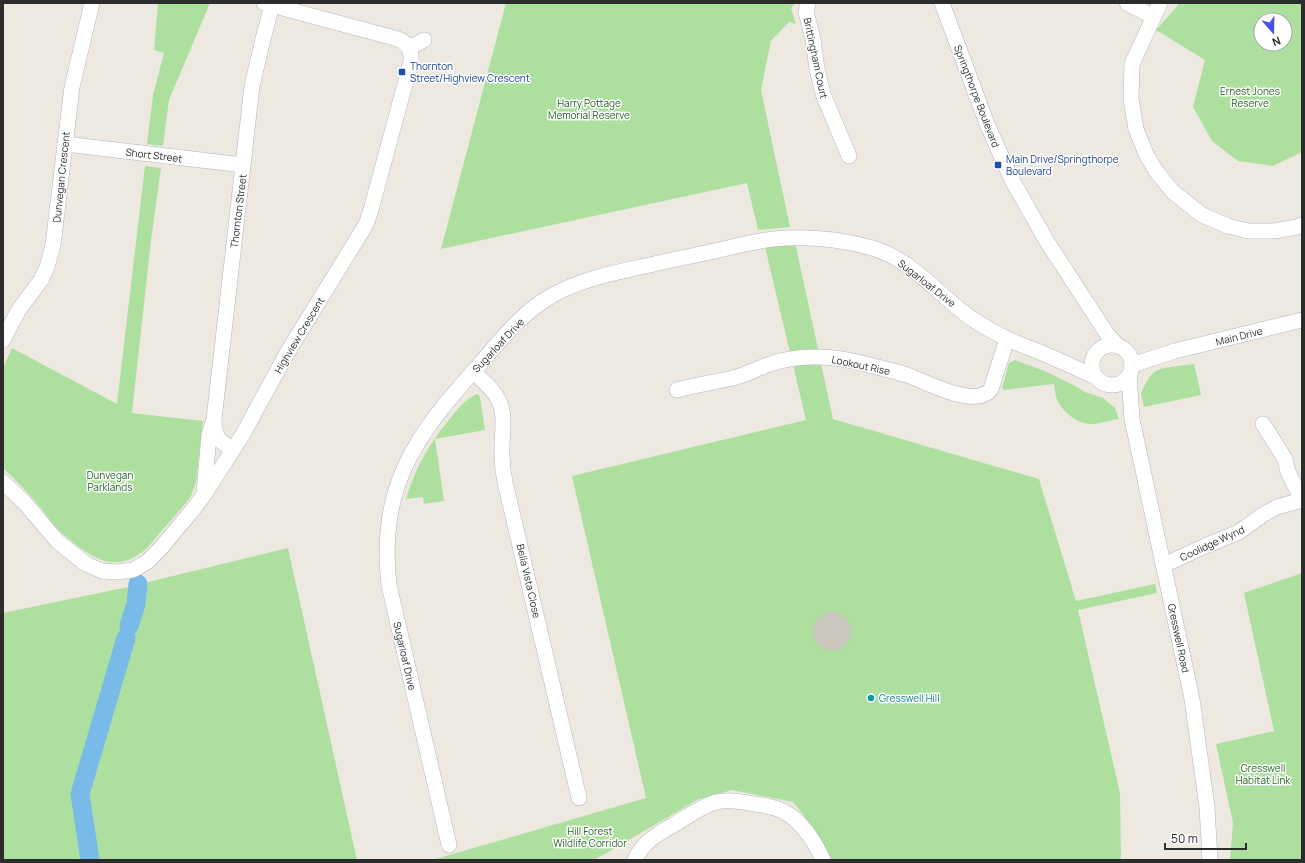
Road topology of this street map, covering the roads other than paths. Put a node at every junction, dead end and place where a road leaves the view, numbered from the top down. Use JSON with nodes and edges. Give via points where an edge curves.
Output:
{"nodes":[{"id":1,"x":92,"y":3,"type":"edge"},
{"id":2,"x":808,"y":3,"type":"edge"},
{"id":3,"x":942,"y":3,"type":"edge"},
{"id":4,"x":1127,"y":3,"type":"edge"},
{"id":5,"x":1160,"y":3,"type":"edge"},
{"id":6,"x":268,"y":4,"type":"edge"},
{"id":7,"x":1154,"y":17,"type":"junction"},
{"id":8,"x":424,"y":40,"type":"dead end"},
{"id":9,"x":409,"y":48,"type":"junction"},
{"id":10,"x":65,"y":144,"type":"junction"},
{"id":11,"x":849,"y":156,"type":"dead end"},
{"id":12,"x":243,"y":165,"type":"junction"},
{"id":13,"x":1302,"y":225,"type":"edge"},
{"id":14,"x":1091,"y":310,"type":"junction"},
{"id":15,"x":1302,"y":320,"type":"edge"},
{"id":16,"x":1007,"y":339,"type":"junction"},
{"id":17,"x":3,"y":340,"type":"edge"},
{"id":18,"x":1096,"y":353,"type":"junction"},
{"id":19,"x":1052,"y":357,"type":"junction"},
{"id":20,"x":1126,"y":359,"type":"junction"},
{"id":21,"x":473,"y":371,"type":"junction"},
{"id":22,"x":1094,"y":376,"type":"junction"},
{"id":23,"x":1110,"y":385,"type":"junction"},
{"id":24,"x":676,"y":390,"type":"dead end"},
{"id":25,"x":214,"y":419,"type":"junction"},
{"id":26,"x":1132,"y":419,"type":"junction"},
{"id":27,"x":1263,"y":424,"type":"dead end"},
{"id":28,"x":233,"y":450,"type":"junction"},
{"id":29,"x":207,"y":457,"type":"junction"},
{"id":30,"x":224,"y":464,"type":"junction"},
{"id":31,"x":3,"y":482,"type":"edge"},
{"id":32,"x":204,"y":495,"type":"junction"},
{"id":33,"x":1302,"y":500,"type":"edge"},
{"id":34,"x":1164,"y":565,"type":"junction"},
{"id":35,"x":579,"y":798,"type":"dead end"},
{"id":36,"x":449,"y":845,"type":"dead end"},
{"id":37,"x":635,"y":860,"type":"edge"},
{"id":38,"x":823,"y":860,"type":"edge"},
{"id":39,"x":1210,"y":860,"type":"edge"}],
"edges":[{"from":1,"to":10,"type":"street","name":"Dunvegan Crescent","via":[[74,76]]},
{"from":2,"to":11,"type":"street","name":"Brittingham Court","via":[[806,12],[823,94]]},
{"from":3,"to":14,"type":"street","name":"Springthorpe Boulevard","via":[[987,124],[1012,180],[1046,240]]},
{"from":4,"to":7,"type":"street"},
{"from":5,"to":7,"type":"street"},
{"from":6,"to":9,"type":"street","via":[[398,38]]},
{"from":6,"to":12,"type":"street","name":"Thornton Street","via":[[254,76]]},
{"from":7,"to":13,"type":"street","via":[[1132,64],[1131,99],[1136,129],[1156,171],[1172,192],[1202,215],[1228,226],[1248,231],[1274,231]]},
{"from":8,"to":9,"type":"street"},
{"from":9,"to":28,"type":"street","name":"Highview Crescent","via":[[411,62],[367,222],[287,353]]},
{"from":10,"to":12,"type":"street","name":"Short Street"},
{"from":10,"to":17,"type":"street","name":"Dunvegan Crescent","via":[[51,255],[41,280],[18,311]]},
{"from":12,"to":25,"type":"street","name":"Thornton Street"},
{"from":14,"to":18,"type":"street","name":"Springthorpe Boulevard"},
{"from":14,"to":20,"type":"street","name":"Springthorpe Boulevard"},
{"from":15,"to":20,"type":"street","name":"Main Drive","via":[[1175,351]]},
{"from":16,"to":19,"type":"street","name":"Sugarloaf Drive"},
{"from":16,"to":21,"type":"street","name":"Sugarloaf Drive","via":[[971,318],[919,274],[886,253],[832,240],[774,239],[577,284],[551,296],[526,314]]},
{"from":16,"to":24,"type":"street","name":"Lookout Rise","via":[[991,389],[982,396],[948,392],[906,375],[854,361],[827,357],[783,361],[733,378]]},
{"from":18,"to":19,"type":"street","name":"Sugarloaf Drive","via":[[1071,358]]},
{"from":18,"to":20,"type":"street","via":[[1103,346],[1110,345]]},
{"from":18,"to":22,"type":"street","via":[[1091,365]]},
{"from":19,"to":22,"type":"street","name":"Sugarloaf Drive"},
{"from":20,"to":23,"type":"street","via":[[1121,383]]},
{"from":20,"to":26,"type":"street","name":"Gresswell Road"},
{"from":21,"to":35,"type":"street","name":"Bella Vista Close","via":[[492,390],[502,407],[505,482]]},
{"from":21,"to":36,"type":"street","name":"Sugarloaf Drive","via":[[431,421],[409,456],[391,504],[387,537],[387,571],[392,602]]},
{"from":22,"to":23,"type":"street"},
{"from":23,"to":26,"type":"street","name":"Gresswell Road","via":[[1120,396]]},
{"from":25,"to":28,"type":"street","name":"Thornton Street","via":[[214,431],[218,439]]},
{"from":25,"to":29,"type":"street","name":"Thornton Street","via":[[209,435]]},
{"from":26,"to":34,"type":"street","name":"Gresswell Road"},
{"from":27,"to":33,"type":"street","via":[[1285,459],[1288,472]]},
{"from":28,"to":30,"type":"street","name":"Highview Crescent"},
{"from":29,"to":30,"type":"street","via":[[211,461]]},
{"from":29,"to":32,"type":"street","name":"Thornton Street"},
{"from":30,"to":32,"type":"street","name":"Highview Crescent"},
{"from":31,"to":32,"type":"street","name":"Highview Crescent","via":[[56,541],[86,564],[110,572],[133,570],[147,562]]},
{"from":33,"to":34,"type":"street","name":"Coolidge Wynd","via":[[1277,507],[1239,532]]},
{"from":34,"to":39,"type":"street","name":"Gresswell Road","via":[[1192,699],[1208,807]]},
{"from":37,"to":38,"type":"street","via":[[644,845],[654,836],[707,805],[728,800],[769,806],[790,815],[808,834]]}]}
